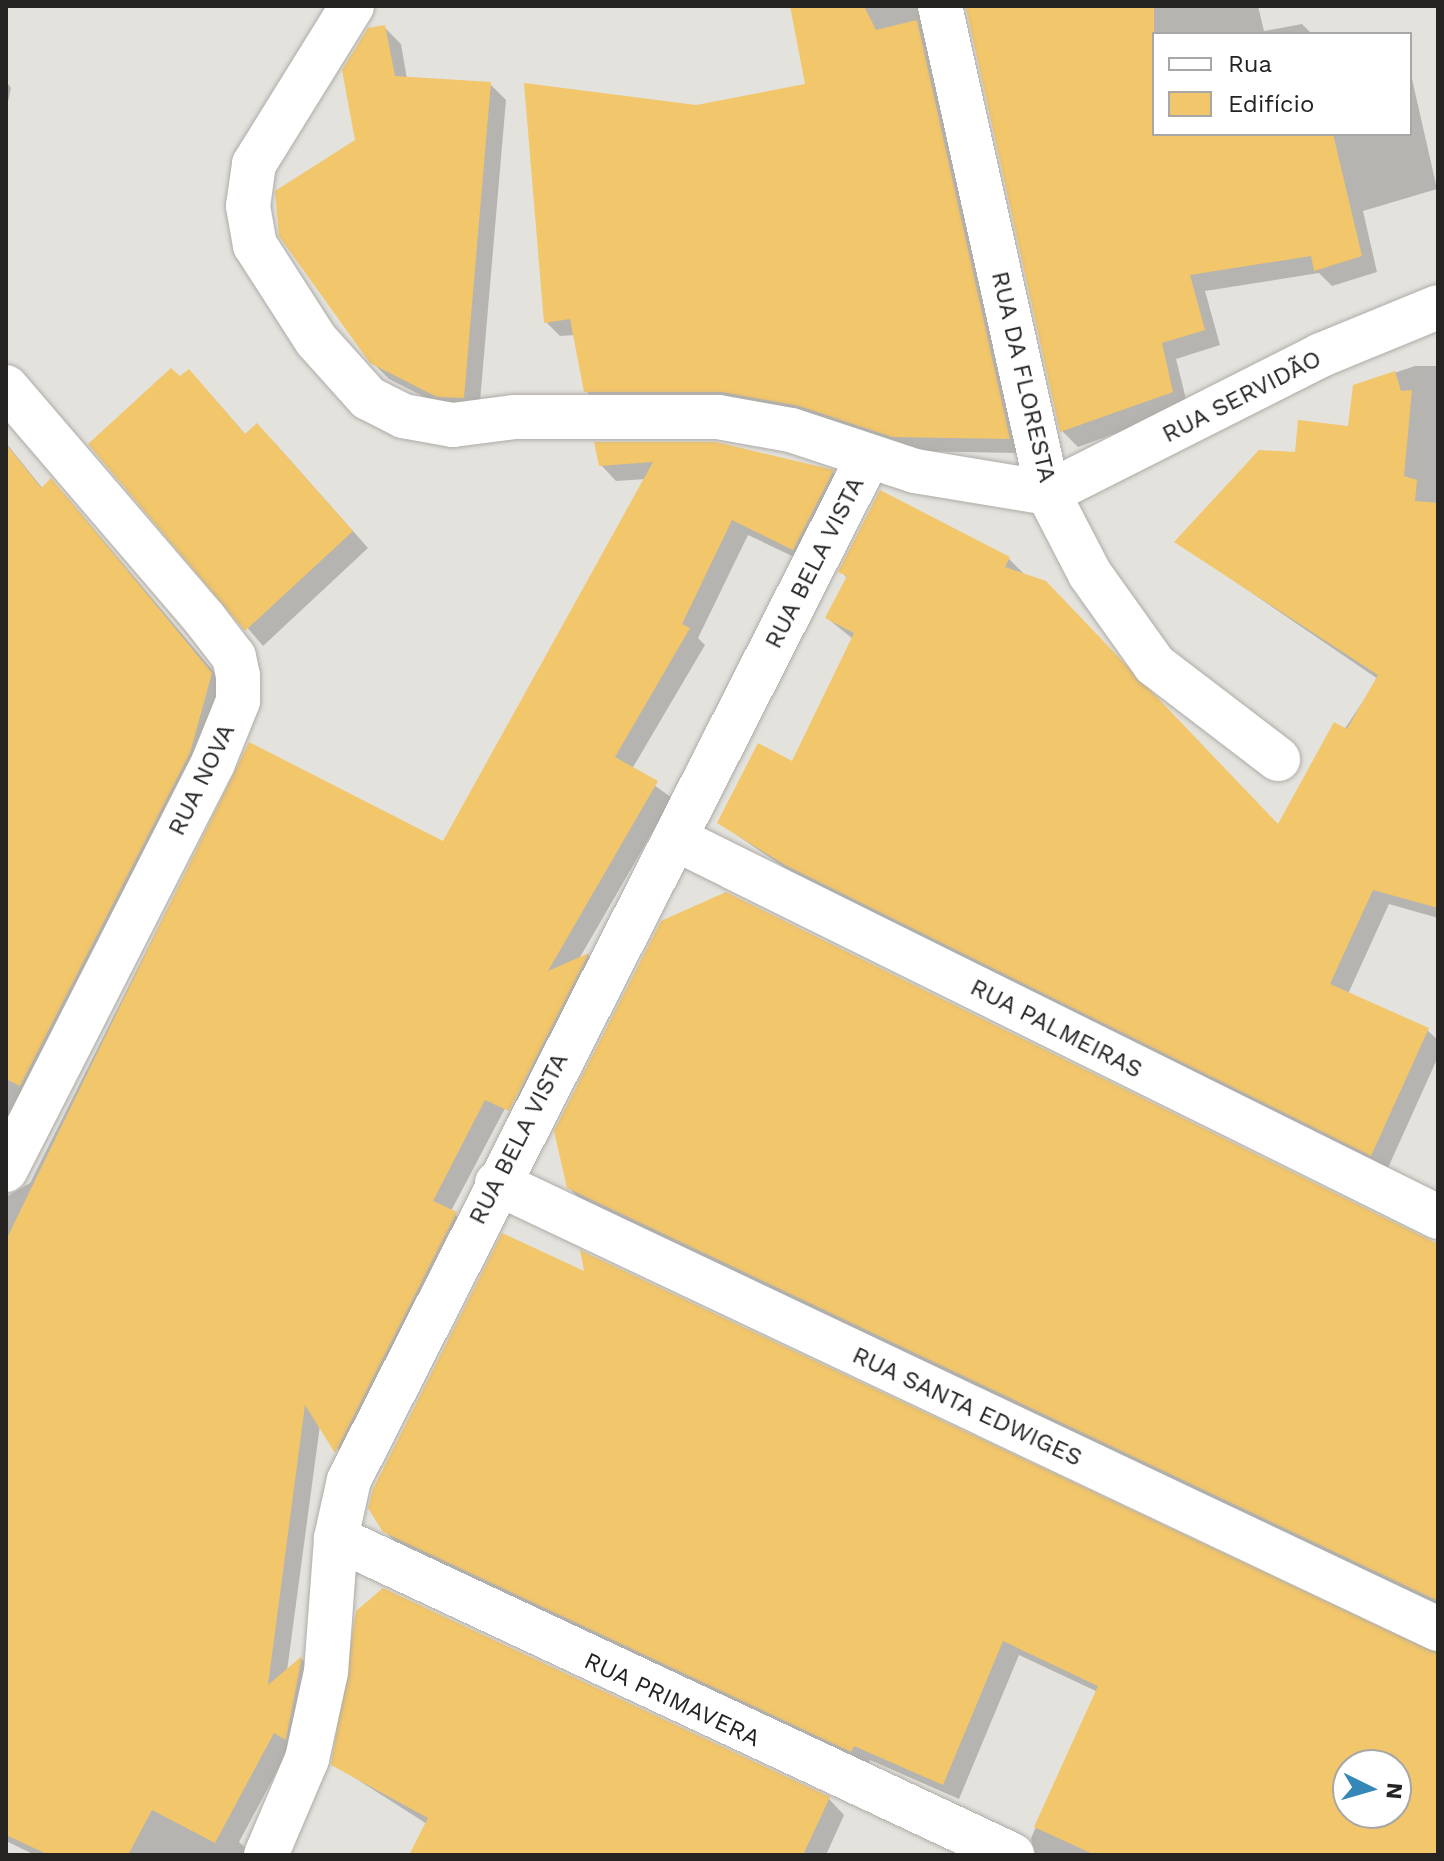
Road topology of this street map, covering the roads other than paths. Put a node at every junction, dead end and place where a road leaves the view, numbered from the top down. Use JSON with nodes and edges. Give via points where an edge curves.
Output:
{"nodes":[{"id":1,"x":352,"y":6,"type":"edge"},
{"id":2,"x":940,"y":6,"type":"edge"},
{"id":3,"x":1438,"y":307,"type":"edge"},
{"id":4,"x":6,"y":387,"type":"edge"},
{"id":5,"x":869,"y":456,"type":"junction"},
{"id":6,"x":1048,"y":493,"type":"junction"},
{"id":7,"x":1278,"y":759,"type":"dead end"},
{"id":8,"x":676,"y":839,"type":"junction"},
{"id":9,"x":6,"y":1170,"type":"edge"},
{"id":10,"x":497,"y":1183,"type":"junction"},
{"id":11,"x":1438,"y":1217,"type":"edge"},
{"id":12,"x":336,"y":1538,"type":"junction"},
{"id":13,"x":1438,"y":1629,"type":"edge"},
{"id":14,"x":266,"y":1855,"type":"edge"},
{"id":15,"x":1012,"y":1855,"type":"edge"}],
"edges":[{"from":1,"to":5,"type":"street","via":[[254,164],[248,206],[255,245],[316,340],[368,398],[403,416],[453,425],[515,417],[718,417],[791,430]]},
{"from":2,"to":6,"type":"street","name":"RUA DA FLORESTA"},
{"from":3,"to":6,"type":"street","name":"RUA SERVIDÃO","via":[[1321,355]]},
{"from":4,"to":9,"type":"street","name":"RUA NOVA","via":[[204,618],[234,657],[238,676],[238,701],[213,763]]},
{"from":5,"to":6,"type":"street","via":[[991,487]]},
{"from":5,"to":8,"type":"street","name":"RUA BELA VISTA"},
{"from":6,"to":7,"type":"street","name":"RUA DA FLORESTA","via":[[1090,574],[1155,665]]},
{"from":8,"to":10,"type":"street","name":"RUA BELA VISTA"},
{"from":8,"to":11,"type":"street","name":"RUA PALMEIRAS"},
{"from":10,"to":12,"type":"street","name":"RUA BELA VISTA","via":[[349,1480]]},
{"from":10,"to":13,"type":"street","name":"RUA SANTA EDWIGES"},
{"from":12,"to":14,"type":"street","name":"RUA BELA VISTA","via":[[326,1672],[307,1759]]},
{"from":12,"to":15,"type":"street","name":"RUA PRIMAVERA"}]}
